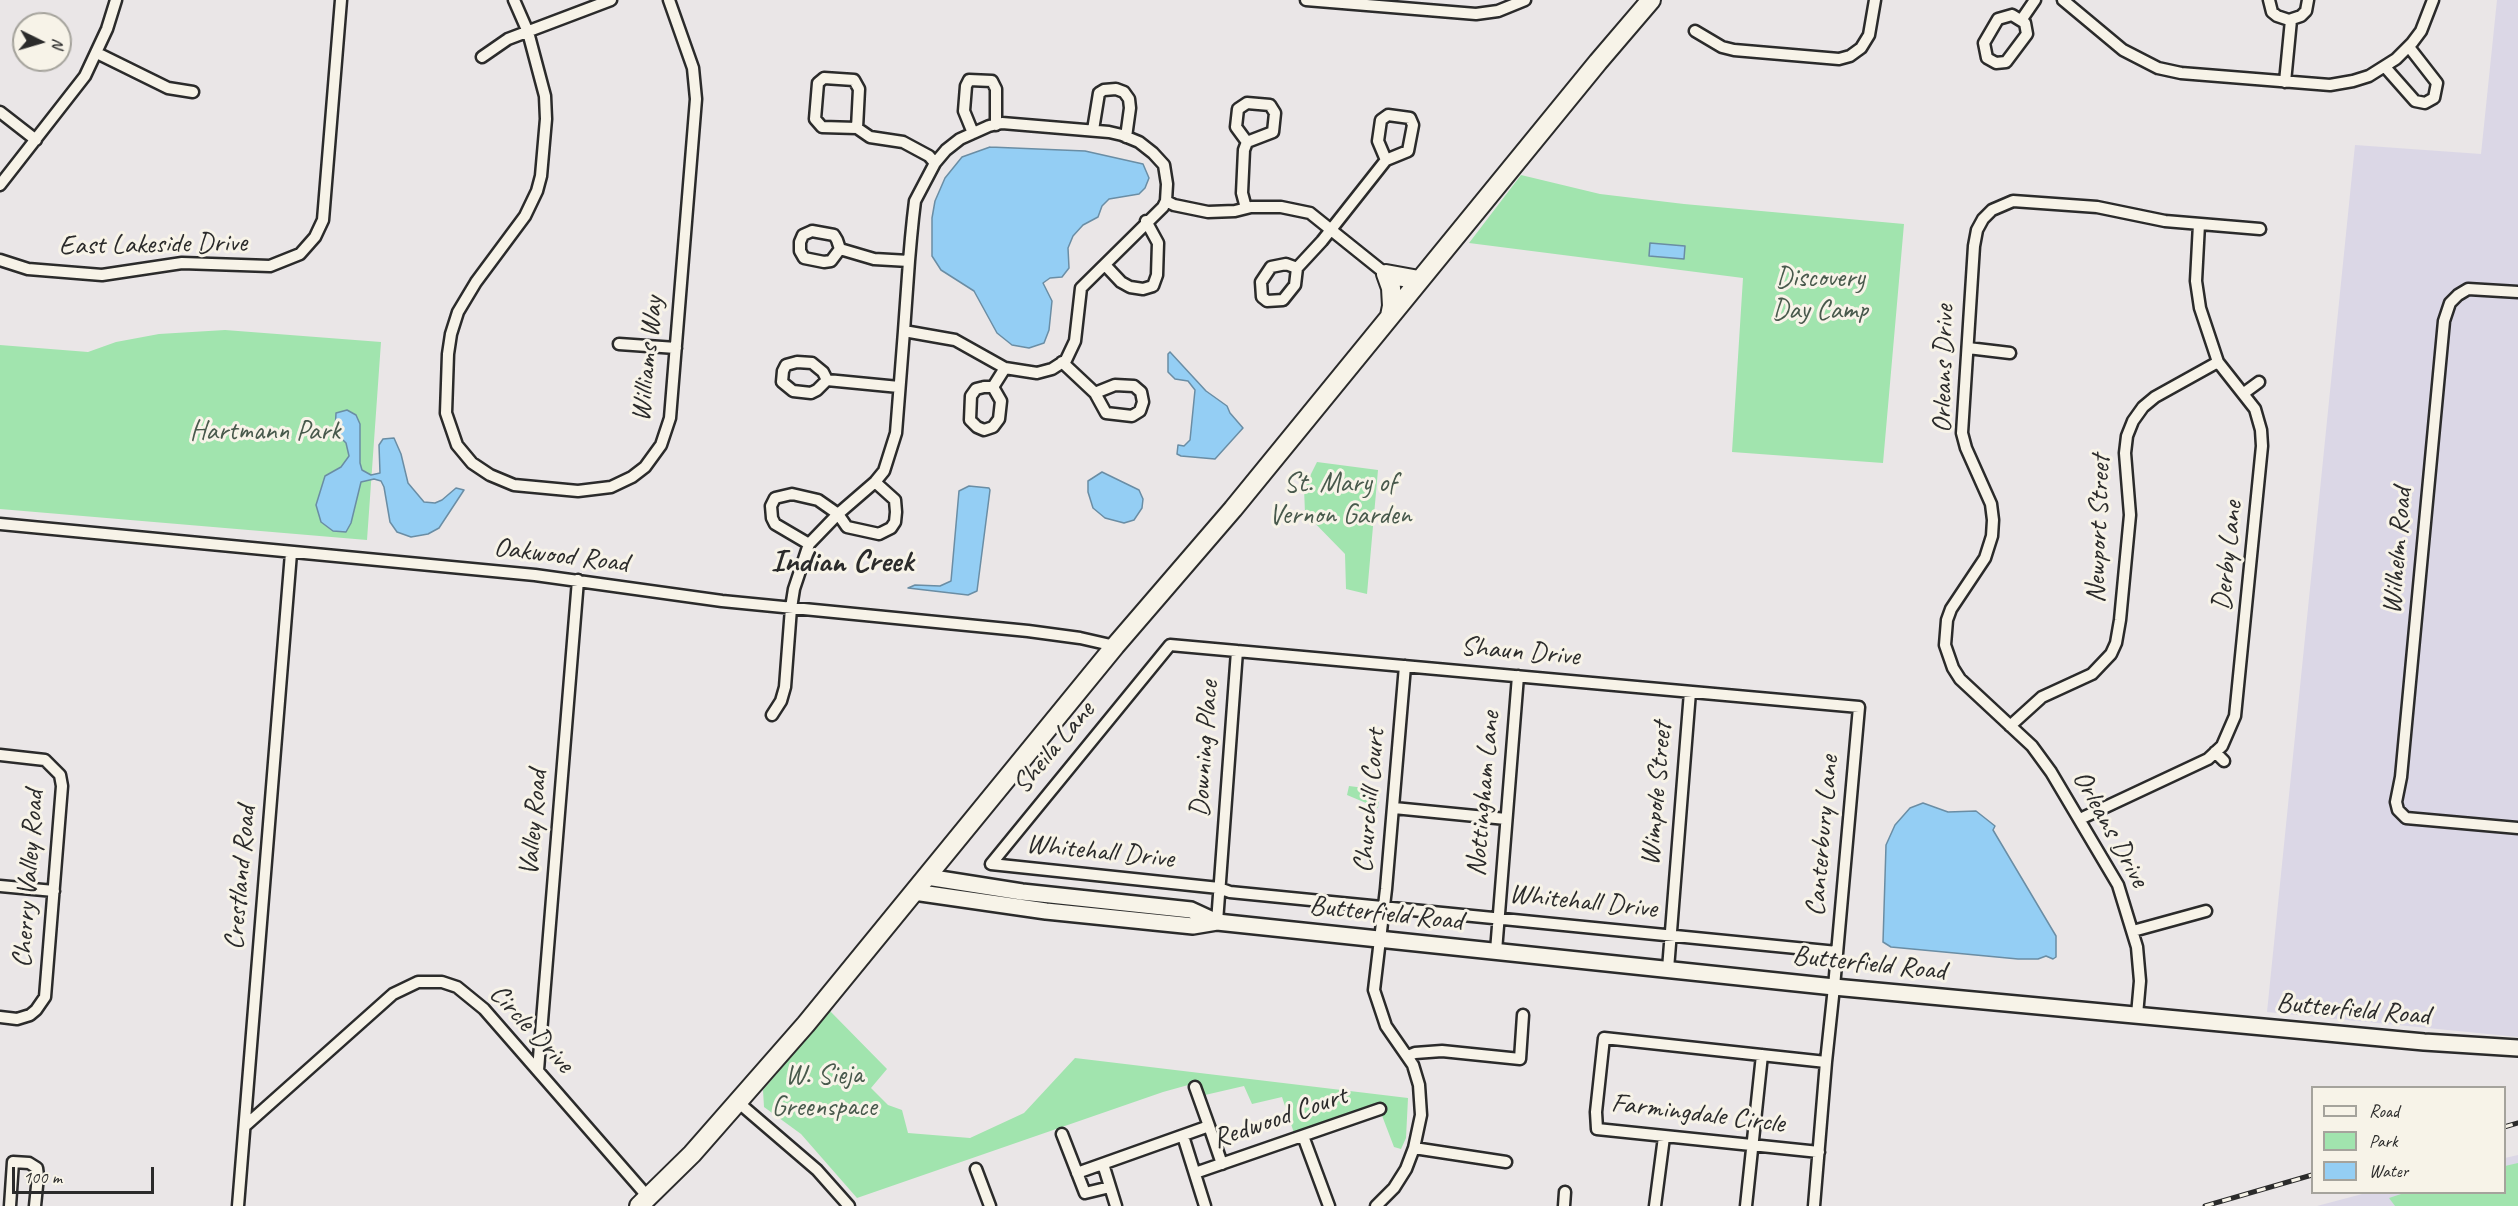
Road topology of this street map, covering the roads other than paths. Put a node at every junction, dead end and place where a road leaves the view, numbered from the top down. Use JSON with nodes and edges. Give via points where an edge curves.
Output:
{"nodes":[{"id":1,"x":116,"y":0,"type":"edge"},
{"id":2,"x":341,"y":0,"type":"edge"},
{"id":3,"x":514,"y":0,"type":"edge"},
{"id":4,"x":611,"y":0,"type":"edge"},
{"id":5,"x":669,"y":0,"type":"edge"},
{"id":6,"x":1306,"y":0,"type":"edge"},
{"id":7,"x":1525,"y":0,"type":"edge"},
{"id":8,"x":1651,"y":0,"type":"edge"},
{"id":9,"x":1875,"y":0,"type":"edge"},
{"id":10,"x":2035,"y":0,"type":"edge"},
{"id":11,"x":2063,"y":0,"type":"edge"},
{"id":12,"x":2269,"y":0,"type":"edge"},
{"id":13,"x":2308,"y":0,"type":"edge"},
{"id":14,"x":2433,"y":0,"type":"edge"},
{"id":15,"x":1338,"y":2,"type":"edge"},
{"id":16,"x":2022,"y":19,"type":"junction"},
{"id":17,"x":2291,"y":20,"type":"junction"},
{"id":18,"x":1695,"y":31,"type":"dead end"},
{"id":19,"x":528,"y":32,"type":"junction"},
{"id":20,"x":2409,"y":47,"type":"junction"},
{"id":21,"x":97,"y":53,"type":"junction"},
{"id":22,"x":482,"y":57,"type":"dead end"},
{"id":23,"x":2385,"y":67,"type":"junction"},
{"id":24,"x":2285,"y":82,"type":"junction"},
{"id":25,"x":193,"y":92,"type":"dead end"},
{"id":26,"x":0,"y":112,"type":"edge"},
{"id":27,"x":996,"y":124,"type":"junction"},
{"id":28,"x":856,"y":128,"type":"junction"},
{"id":29,"x":1093,"y":130,"type":"junction"},
{"id":30,"x":973,"y":133,"type":"junction"},
{"id":31,"x":1126,"y":137,"type":"junction"},
{"id":32,"x":36,"y":140,"type":"junction"},
{"id":33,"x":1247,"y":142,"type":"dead end"},
{"id":34,"x":1386,"y":160,"type":"dead end"},
{"id":35,"x":935,"y":163,"type":"junction"},
{"id":36,"x":0,"y":185,"type":"edge"},
{"id":37,"x":1167,"y":201,"type":"junction"},
{"id":38,"x":1246,"y":208,"type":"junction"},
{"id":39,"x":1146,"y":221,"type":"junction"},
{"id":40,"x":2199,"y":224,"type":"junction"},
{"id":41,"x":1330,"y":229,"type":"junction"},
{"id":42,"x":2260,"y":229,"type":"dead end"},
{"id":43,"x":840,"y":249,"type":"dead end"},
{"id":44,"x":0,"y":260,"type":"edge"},
{"id":45,"x":909,"y":261,"type":"junction"},
{"id":46,"x":1105,"y":265,"type":"junction"},
{"id":47,"x":1297,"y":268,"type":"dead end"},
{"id":48,"x":1386,"y":274,"type":"junction"},
{"id":49,"x":1419,"y":280,"type":"junction"},
{"id":50,"x":2518,"y":292,"type":"edge"},
{"id":51,"x":1390,"y":316,"type":"junction"},
{"id":52,"x":904,"y":331,"type":"junction"},
{"id":53,"x":619,"y":344,"type":"dead end"},
{"id":54,"x":676,"y":348,"type":"junction"},
{"id":55,"x":1968,"y":348,"type":"junction"},
{"id":56,"x":2010,"y":353,"type":"dead end"},
{"id":57,"x":1062,"y":362,"type":"junction"},
{"id":58,"x":2218,"y":362,"type":"junction"},
{"id":59,"x":1005,"y":368,"type":"junction"},
{"id":60,"x":826,"y":380,"type":"dead end"},
{"id":61,"x":2259,"y":382,"type":"dead end"},
{"id":62,"x":899,"y":387,"type":"junction"},
{"id":63,"x":993,"y":387,"type":"dead end"},
{"id":64,"x":1095,"y":393,"type":"dead end"},
{"id":65,"x":2244,"y":393,"type":"junction"},
{"id":66,"x":875,"y":482,"type":"junction"},
{"id":67,"x":838,"y":514,"type":"junction"},
{"id":68,"x":0,"y":524,"type":"edge"},
{"id":69,"x":809,"y":544,"type":"junction"},
{"id":70,"x":291,"y":553,"type":"junction"},
{"id":71,"x":578,"y":580,"type":"junction"},
{"id":72,"x":791,"y":608,"type":"junction"},
{"id":73,"x":1115,"y":646,"type":"junction"},
{"id":74,"x":1237,"y":651,"type":"junction"},
{"id":75,"x":1162,"y":654,"type":"joint"},
{"id":76,"x":1405,"y":666,"type":"junction"},
{"id":77,"x":1518,"y":676,"type":"junction"},
{"id":78,"x":1690,"y":692,"type":"junction"},
{"id":79,"x":772,"y":715,"type":"dead end"},
{"id":80,"x":1857,"y":726,"type":"joint"},
{"id":81,"x":2010,"y":726,"type":"junction"},
{"id":82,"x":2215,"y":752,"type":"junction"},
{"id":83,"x":0,"y":755,"type":"edge"},
{"id":84,"x":2224,"y":761,"type":"dead end"},
{"id":85,"x":1394,"y":808,"type":"junction"},
{"id":86,"x":1506,"y":819,"type":"junction"},
{"id":87,"x":2080,"y":819,"type":"junction"},
{"id":88,"x":2518,"y":828,"type":"edge"},
{"id":89,"x":1002,"y":865,"type":"joint"},
{"id":90,"x":927,"y":877,"type":"junction"},
{"id":91,"x":0,"y":886,"type":"edge"},
{"id":92,"x":1219,"y":888,"type":"junction"},
{"id":93,"x":54,"y":891,"type":"junction"},
{"id":94,"x":914,"y":892,"type":"junction"},
{"id":95,"x":1384,"y":907,"type":"junction"},
{"id":96,"x":2206,"y":911,"type":"dead end"},
{"id":97,"x":1499,"y":918,"type":"junction"},
{"id":98,"x":1217,"y":922,"type":"junction"},
{"id":99,"x":2133,"y":931,"type":"junction"},
{"id":100,"x":1670,"y":935,"type":"junction"},
{"id":101,"x":1379,"y":939,"type":"junction"},
{"id":102,"x":1496,"y":951,"type":"junction"},
{"id":103,"x":1837,"y":951,"type":"junction"},
{"id":104,"x":1668,"y":969,"type":"junction"},
{"id":105,"x":1834,"y":987,"type":"junction"},
{"id":106,"x":1523,"y":1015,"type":"dead end"},
{"id":107,"x":2137,"y":1015,"type":"junction"},
{"id":108,"x":0,"y":1017,"type":"edge"},
{"id":109,"x":2518,"y":1048,"type":"edge"},
{"id":110,"x":1762,"y":1055,"type":"junction"},
{"id":111,"x":1408,"y":1056,"type":"junction"},
{"id":112,"x":1826,"y":1062,"type":"junction"},
{"id":113,"x":538,"y":1070,"type":"junction"},
{"id":114,"x":1195,"y":1087,"type":"dead end"},
{"id":115,"x":739,"y":1103,"type":"junction"},
{"id":116,"x":1380,"y":1108,"type":"dead end"},
{"id":117,"x":245,"y":1126,"type":"junction"},
{"id":118,"x":1209,"y":1126,"type":"junction"},
{"id":119,"x":1062,"y":1134,"type":"dead end"},
{"id":120,"x":1183,"y":1136,"type":"junction"},
{"id":121,"x":1303,"y":1136,"type":"junction"},
{"id":122,"x":1664,"y":1137,"type":"junction"},
{"id":123,"x":1753,"y":1146,"type":"junction"},
{"id":124,"x":1414,"y":1148,"type":"junction"},
{"id":125,"x":1819,"y":1152,"type":"junction"},
{"id":126,"x":0,"y":1161,"type":"edge"},
{"id":127,"x":13,"y":1162,"type":"junction"},
{"id":128,"x":1506,"y":1162,"type":"dead end"},
{"id":129,"x":1103,"y":1164,"type":"junction"},
{"id":130,"x":1222,"y":1164,"type":"junction"},
{"id":131,"x":976,"y":1169,"type":"dead end"},
{"id":132,"x":1077,"y":1173,"type":"junction"},
{"id":133,"x":1195,"y":1173,"type":"junction"},
{"id":134,"x":1110,"y":1187,"type":"junction"},
{"id":135,"x":1565,"y":1192,"type":"dead end"},
{"id":136,"x":643,"y":1202,"type":"edge"},
{"id":137,"x":10,"y":1206,"type":"edge"},
{"id":138,"x":35,"y":1206,"type":"edge"},
{"id":139,"x":238,"y":1206,"type":"edge"},
{"id":140,"x":849,"y":1206,"type":"edge"},
{"id":141,"x":988,"y":1206,"type":"edge"},
{"id":142,"x":1116,"y":1206,"type":"edge"},
{"id":143,"x":1205,"y":1206,"type":"edge"},
{"id":144,"x":1329,"y":1206,"type":"edge"},
{"id":145,"x":1376,"y":1206,"type":"edge"},
{"id":146,"x":1564,"y":1206,"type":"edge"},
{"id":147,"x":1655,"y":1206,"type":"edge"},
{"id":148,"x":1746,"y":1206,"type":"edge"},
{"id":149,"x":1814,"y":1206,"type":"edge"}],
"edges":[{"from":1,"to":21,"type":"street"},
{"from":2,"to":44,"type":"street","name":"East Lakeside Drive","via":[[323,220],[303,250],[270,266],[182,263],[102,275],[28,269]]},
{"from":3,"to":19,"type":"street","name":"Williams Way"},
{"from":4,"to":19,"type":"street"},
{"from":5,"to":54,"type":"street","name":"Williams Way","via":[[693,68],[696,91]]},
{"from":6,"to":15,"type":"street"},
{"from":7,"to":15,"type":"street","via":[[1498,11],[1476,14]]},
{"from":8,"to":49,"type":"main road"},
{"from":9,"to":18,"type":"street","via":[[1869,35],[1861,48],[1839,59],[1734,50]]},
{"from":10,"to":16,"type":"street"},
{"from":11,"to":24,"type":"street","via":[[2123,50],[2158,68]]},
{"from":12,"to":17,"type":"street","via":[[2272,12]]},
{"from":13,"to":17,"type":"street","via":[[2301,16]]},
{"from":14,"to":20,"type":"street","via":[[2421,31]]},
{"from":16,"to":16,"type":"street","via":[[2027,28],[2025,39],[2006,62],[1991,61],[1984,43],[1998,19],[2012,15]]},
{"from":17,"to":24,"type":"street"},
{"from":19,"to":22,"type":"street","via":[[508,39]]},
{"from":19,"to":54,"type":"street","name":"Williams Way","via":[[545,96],[541,176],[525,216],[458,312],[451,334],[445,394],[452,434],[472,463],[490,476],[514,484],[578,491],[611,487],[645,467],[661,445],[670,418]]},
{"from":20,"to":23,"type":"street"},
{"from":20,"to":23,"type":"street","via":[[2437,83],[2434,98],[2425,103],[2415,101]]},
{"from":21,"to":25,"type":"street","via":[[168,88]]},
{"from":21,"to":32,"type":"street","via":[[67,102]]},
{"from":23,"to":24,"type":"street","via":[[2353,81],[2330,85]]},
{"from":26,"to":32,"type":"street"},
{"from":27,"to":29,"type":"street"},
{"from":27,"to":30,"type":"street"},
{"from":27,"to":30,"type":"street","via":[[996,89],[992,81],[969,80],[964,111]]},
{"from":28,"to":28,"type":"street","via":[[859,89],[854,80],[824,78],[818,83],[815,119],[822,127]]},
{"from":28,"to":35,"type":"street","via":[[870,137],[917,147]]},
{"from":29,"to":31,"type":"street"},
{"from":29,"to":31,"type":"street","via":[[1099,93],[1116,89],[1129,99]]},
{"from":30,"to":35,"type":"street","via":[[946,150]]},
{"from":31,"to":37,"type":"street","via":[[1154,153],[1164,165]]},
{"from":32,"to":36,"type":"street"},
{"from":33,"to":38,"type":"street","via":[[1242,193]]},
{"from":34,"to":41,"type":"street"},
{"from":35,"to":45,"type":"street","via":[[915,201]]},
{"from":37,"to":38,"type":"street","via":[[1208,212]]},
{"from":37,"to":39,"type":"street"},
{"from":38,"to":41,"type":"street","via":[[1296,209],[1310,213]]},
{"from":39,"to":46,"type":"street"},
{"from":39,"to":46,"type":"street","via":[[1158,243],[1153,286],[1130,287]]},
{"from":40,"to":42,"type":"street","name":"Orleans Drive"},
{"from":40,"to":55,"type":"street","name":"Orleans Drive","via":[[2030,200],[2002,204],[1983,219],[1977,230]]},
{"from":40,"to":58,"type":"street","name":"Derby Lane","via":[[2197,293]]},
{"from":41,"to":47,"type":"street"},
{"from":41,"to":48,"type":"street"},
{"from":43,"to":45,"type":"street","via":[[874,260]]},
{"from":45,"to":52,"type":"street"},
{"from":46,"to":57,"type":"street","via":[[1081,288],[1075,341]]},
{"from":48,"to":49,"type":"main road"},
{"from":48,"to":51,"type":"main road","via":[[1391,288]]},
{"from":49,"to":51,"type":"main road"},
{"from":50,"to":88,"type":"street","name":"Wilhelm Road","via":[[2468,289],[2450,303],[2444,321],[2396,802],[2406,818]]},
{"from":51,"to":73,"type":"main road"},
{"from":52,"to":59,"type":"street","via":[[955,340]]},
{"from":52,"to":62,"type":"street"},
{"from":53,"to":54,"type":"street"},
{"from":55,"to":56,"type":"street"},
{"from":55,"to":81,"type":"street","name":"Orleans Drive","via":[[1962,433],[1991,504],[1992,536],[1984,561],[1952,609],[1945,645],[1960,679]]},
{"from":57,"to":59,"type":"street","via":[[1037,373]]},
{"from":57,"to":64,"type":"street"},
{"from":58,"to":65,"type":"street","name":"Derby Lane"},
{"from":58,"to":81,"type":"street","name":"Newport Street","via":[[2155,397],[2143,407],[2127,436],[2130,515],[2120,620],[2111,654],[2092,674],[2042,697]]},
{"from":59,"to":63,"type":"street"},
{"from":60,"to":62,"type":"street"},
{"from":61,"to":65,"type":"street"},
{"from":62,"to":66,"type":"street","via":[[896,433],[884,471]]},
{"from":65,"to":82,"type":"street","name":"Derby Lane","via":[[2255,409],[2262,446],[2238,698],[2230,730]]},
{"from":66,"to":67,"type":"street"},
{"from":66,"to":67,"type":"street","via":[[895,500],[895,522],[891,528],[879,534],[861,531],[848,527]]},
{"from":67,"to":69,"type":"street"},
{"from":67,"to":69,"type":"street","via":[[818,500],[792,494],[775,498],[771,506],[775,524]]},
{"from":68,"to":70,"type":"street","name":"Oakwood Road"},
{"from":69,"to":72,"type":"street"},
{"from":70,"to":71,"type":"street","name":"Oakwood Road"},
{"from":70,"to":117,"type":"street","name":"Crestland Road"},
{"from":71,"to":72,"type":"street","name":"Oakwood Road"},
{"from":71,"to":113,"type":"street","name":"Valley Road"},
{"from":72,"to":73,"type":"street","name":"Oakwood Road","via":[[1028,631]]},
{"from":72,"to":79,"type":"street","via":[[785,687],[782,701]]},
{"from":73,"to":90,"type":"main road"},
{"from":74,"to":75,"type":"street","name":"Shaun Drive","via":[[1170,645]]},
{"from":74,"to":76,"type":"street","name":"Shaun Drive"},
{"from":74,"to":92,"type":"street","name":"Downing Place"},
{"from":75,"to":89,"type":"street","name":"Sheila Lane","via":[[991,864]]},
{"from":76,"to":77,"type":"street","name":"Shaun Drive"},
{"from":76,"to":85,"type":"street","name":"Churchill Court"},
{"from":77,"to":78,"type":"street","name":"Shaun Drive"},
{"from":77,"to":86,"type":"street","name":"Nottingham Lane"},
{"from":78,"to":80,"type":"street","name":"Shaun Drive","via":[[1858,707]]},
{"from":78,"to":100,"type":"street","name":"Wimpole Street"},
{"from":80,"to":103,"type":"street","name":"Canterbury Lane"},
{"from":81,"to":87,"type":"street","name":"Orleans Drive","via":[[2044,763]]},
{"from":82,"to":84,"type":"street"},
{"from":82,"to":87,"type":"street","name":"Derby Lane","via":[[2208,759]]},
{"from":83,"to":93,"type":"street","name":"Cherry Valley Road","via":[[45,760],[60,775]]},
{"from":85,"to":86,"type":"street"},
{"from":85,"to":95,"type":"street","name":"Churchill Court"},
{"from":86,"to":97,"type":"street","name":"Nottingham Lane"},
{"from":87,"to":99,"type":"street","name":"Orleans Drive","via":[[2118,885]]},
{"from":89,"to":92,"type":"street","name":"Whitehall Drive"},
{"from":90,"to":94,"type":"main road"},
{"from":90,"to":98,"type":"main road","name":"Butterfield Road","via":[[1022,892],[1191,910]]},
{"from":91,"to":93,"type":"street"},
{"from":92,"to":95,"type":"street","name":"Whitehall Drive"},
{"from":92,"to":98,"type":"street","name":"Downing Place"},
{"from":93,"to":108,"type":"street","name":"Cherry Valley Road","via":[[45,997],[30,1015],[17,1019]]},
{"from":94,"to":98,"type":"main road","name":"Butterfield Road","via":[[1193,927]]},
{"from":94,"to":115,"type":"main road"},
{"from":95,"to":97,"type":"street","name":"Whitehall Drive"},
{"from":95,"to":101,"type":"street","name":"Churchill Court"},
{"from":96,"to":99,"type":"street"},
{"from":97,"to":100,"type":"street","name":"Whitehall Drive"},
{"from":97,"to":102,"type":"street","name":"Nottingham Lane"},
{"from":98,"to":101,"type":"main road","name":"Butterfield Road"},
{"from":99,"to":107,"type":"street","name":"Orleans Drive","via":[[2140,981]]},
{"from":100,"to":103,"type":"street","name":"Whitehall Drive"},
{"from":100,"to":104,"type":"street","name":"Wimpole Street"},
{"from":101,"to":102,"type":"main road","name":"Butterfield Road"},
{"from":101,"to":111,"type":"street","name":"Churchill Court","via":[[1375,999],[1386,1026]]},
{"from":102,"to":104,"type":"main road","name":"Butterfield Road"},
{"from":103,"to":105,"type":"street","name":"Canterbury Lane"},
{"from":104,"to":105,"type":"main road","name":"Butterfield Road"},
{"from":105,"to":107,"type":"main road","name":"Butterfield Road"},
{"from":105,"to":112,"type":"street","name":"Canterbury Lane"},
{"from":106,"to":111,"type":"street","via":[[1520,1059],[1442,1051]]},
{"from":107,"to":109,"type":"main road","name":"Butterfield Road"},
{"from":110,"to":112,"type":"street","name":"Farmingdale Circle"},
{"from":110,"to":122,"type":"street","name":"Farmingdale Circle","via":[[1604,1038],[1597,1129]]},
{"from":110,"to":123,"type":"street"},
{"from":111,"to":124,"type":"street","name":"Churchill Court","via":[[1419,1086],[1420,1115]]},
{"from":112,"to":125,"type":"street","name":"Canterbury Lane"},
{"from":113,"to":117,"type":"street","name":"Circle Drive","via":[[466,993],[442,982],[418,982],[393,994]]},
{"from":113,"to":136,"type":"street","name":"Circle Drive"},
{"from":114,"to":118,"type":"street"},
{"from":115,"to":136,"type":"main road"},
{"from":115,"to":140,"type":"street","via":[[817,1170]]},
{"from":116,"to":121,"type":"street","name":"Redwood Court"},
{"from":117,"to":139,"type":"street","name":"Crestland Road"},
{"from":118,"to":120,"type":"street"},
{"from":118,"to":130,"type":"street"},
{"from":119,"to":132,"type":"street"},
{"from":120,"to":129,"type":"street"},
{"from":120,"to":133,"type":"street"},
{"from":121,"to":130,"type":"street","name":"Redwood Court"},
{"from":121,"to":144,"type":"street"},
{"from":122,"to":123,"type":"street","name":"Farmingdale Circle"},
{"from":122,"to":147,"type":"street"},
{"from":123,"to":125,"type":"street","name":"Farmingdale Circle"},
{"from":123,"to":148,"type":"street"},
{"from":124,"to":128,"type":"street"},
{"from":124,"to":145,"type":"street","name":"Churchill Court","via":[[1394,1188]]},
{"from":125,"to":149,"type":"street","name":"Canterbury Lane"},
{"from":126,"to":127,"type":"street"},
{"from":127,"to":137,"type":"street"},
{"from":127,"to":138,"type":"street","via":[[29,1163],[36,1168]]},
{"from":129,"to":132,"type":"street"},
{"from":129,"to":134,"type":"street"},
{"from":130,"to":133,"type":"street","name":"Redwood Court"},
{"from":131,"to":141,"type":"street"},
{"from":132,"to":134,"type":"street","via":[[1085,1193]]},
{"from":133,"to":143,"type":"street"},
{"from":134,"to":142,"type":"street"},
{"from":135,"to":146,"type":"street"}]}
